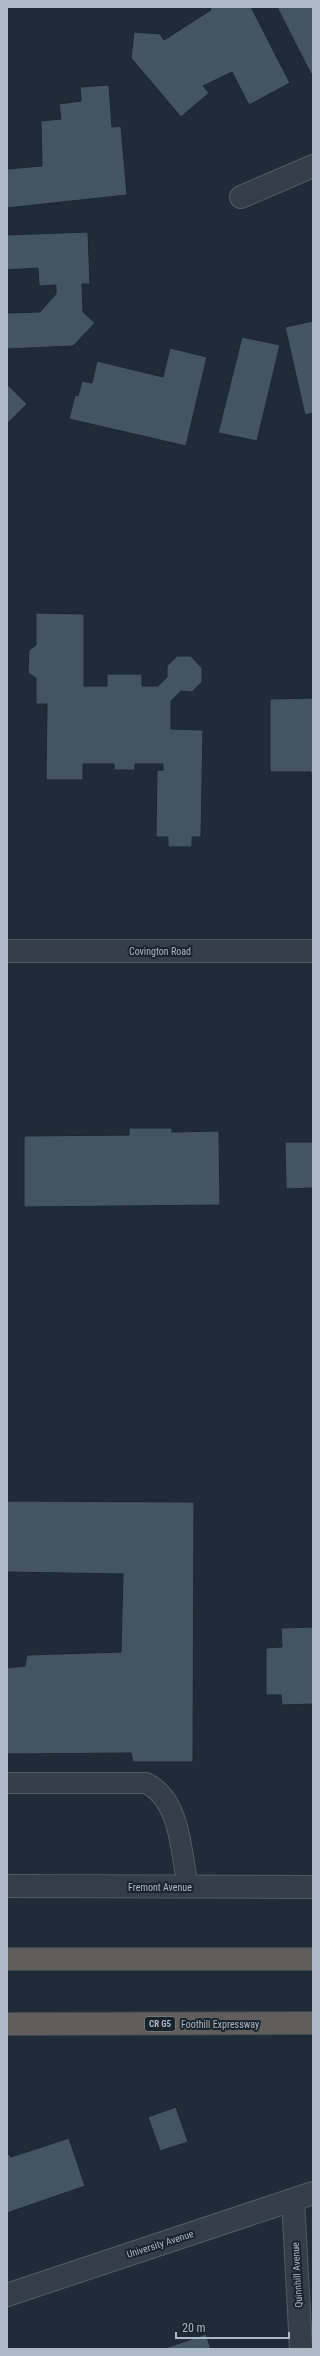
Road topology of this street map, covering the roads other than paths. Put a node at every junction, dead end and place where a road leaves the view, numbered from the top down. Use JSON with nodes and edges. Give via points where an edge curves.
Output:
{"nodes":[{"id":1,"x":313,"y":166,"type":"edge"},
{"id":2,"x":241,"y":197,"type":"dead end"},
{"id":3,"x":7,"y":951,"type":"edge"},
{"id":4,"x":313,"y":951,"type":"edge"},
{"id":5,"x":7,"y":1783,"type":"edge"},
{"id":6,"x":7,"y":1886,"type":"edge"},
{"id":7,"x":188,"y":1887,"type":"junction"},
{"id":8,"x":313,"y":1888,"type":"edge"},
{"id":9,"x":7,"y":1959,"type":"edge"},
{"id":10,"x":313,"y":1959,"type":"edge"},
{"id":11,"x":7,"y":2024,"type":"edge"},
{"id":12,"x":313,"y":2024,"type":"edge"},
{"id":13,"x":303,"y":2197,"type":"edge"},
{"id":14,"x":7,"y":2294,"type":"edge"},
{"id":15,"x":301,"y":2349,"type":"edge"}],
"edges":[{"from":1,"to":2,"type":"street"},
{"from":3,"to":4,"type":"street","name":"Covington Road"},
{"from":5,"to":7,"type":"lane","via":[[146,1783],[156,1788],[172,1810]]},
{"from":6,"to":7,"type":"street","name":"Fremont Avenue"},
{"from":7,"to":8,"type":"street","name":"Fremont Avenue"},
{"from":9,"to":10,"type":"highway"},
{"from":11,"to":12,"type":"highway","name":"Foothill Expressway","number":"CR G5"},
{"from":13,"to":14,"type":"street","name":"University Avenue"},
{"from":13,"to":15,"type":"street","name":"Quinnhill Avenue"}]}
